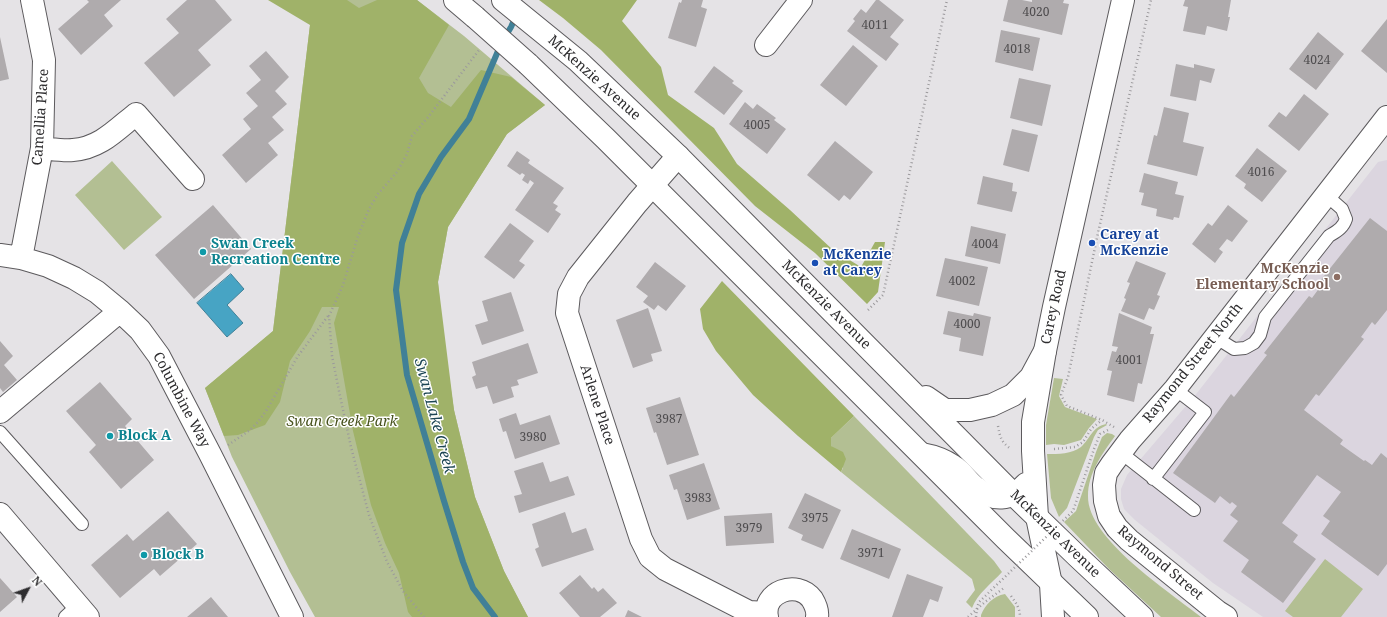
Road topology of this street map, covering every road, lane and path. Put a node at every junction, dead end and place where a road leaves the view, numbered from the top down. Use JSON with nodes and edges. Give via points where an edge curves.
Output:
{"nodes":[{"id":1,"x":32,"y":0,"type":"edge"},
{"id":2,"x":455,"y":0,"type":"edge"},
{"id":3,"x":503,"y":0,"type":"edge"},
{"id":4,"x":801,"y":0,"type":"edge"},
{"id":5,"x":947,"y":0,"type":"edge"},
{"id":6,"x":1123,"y":0,"type":"edge"},
{"id":7,"x":1151,"y":0,"type":"edge"},
{"id":8,"x":766,"y":45,"type":"dead end"},
{"id":9,"x":479,"y":50,"type":"dead end"},
{"id":10,"x":1385,"y":122,"type":"edge"},
{"id":11,"x":42,"y":148,"type":"junction"},
{"id":12,"x":678,"y":156,"type":"junction"},
{"id":13,"x":193,"y":179,"type":"dead end"},
{"id":14,"x":653,"y":185,"type":"junction"},
{"id":15,"x":1326,"y":195,"type":"junction"},
{"id":16,"x":0,"y":254,"type":"edge"},
{"id":17,"x":21,"y":258,"type":"junction"},
{"id":18,"x":868,"y":310,"type":"dead end"},
{"id":19,"x":120,"y":311,"type":"junction"},
{"id":20,"x":329,"y":316,"type":"junction"},
{"id":21,"x":1215,"y":337,"type":"junction"},
{"id":22,"x":1045,"y":351,"type":"junction"},
{"id":23,"x":905,"y":384,"type":"junction"},
{"id":24,"x":1175,"y":389,"type":"junction"},
{"id":25,"x":0,"y":412,"type":"edge"},
{"id":26,"x":1102,"y":420,"type":"junction"},
{"id":27,"x":998,"y":423,"type":"dead end"},
{"id":28,"x":1116,"y":428,"type":"dead end"},
{"id":29,"x":0,"y":432,"type":"edge"},
{"id":30,"x":1066,"y":448,"type":"dead end"},
{"id":31,"x":1011,"y":449,"type":"dead end"},
{"id":32,"x":1094,"y":449,"type":"dead end"},
{"id":33,"x":1120,"y":452,"type":"junction"},
{"id":34,"x":210,"y":454,"type":"junction"},
{"id":35,"x":922,"y":454,"type":"junction"},
{"id":36,"x":1034,"y":468,"type":"junction"},
{"id":37,"x":1153,"y":479,"type":"junction"},
{"id":38,"x":1014,"y":495,"type":"junction"},
{"id":39,"x":1105,"y":502,"type":"joint"},
{"id":40,"x":1194,"y":510,"type":"dead end"},
{"id":41,"x":0,"y":514,"type":"edge"},
{"id":42,"x":1037,"y":516,"type":"junction"},
{"id":43,"x":82,"y":524,"type":"dead end"},
{"id":44,"x":1051,"y":584,"type":"junction"},
{"id":45,"x":1004,"y":588,"type":"dead end"},
{"id":46,"x":1011,"y":596,"type":"dead end"},
{"id":47,"x":77,"y":613,"type":"edge"},
{"id":48,"x":767,"y":615,"type":"edge"},
{"id":49,"x":292,"y":617,"type":"edge"},
{"id":50,"x":424,"y":617,"type":"edge"},
{"id":51,"x":817,"y":617,"type":"edge"},
{"id":52,"x":968,"y":617,"type":"edge"},
{"id":53,"x":976,"y":617,"type":"edge"},
{"id":54,"x":1020,"y":617,"type":"edge"},
{"id":55,"x":1053,"y":617,"type":"edge"},
{"id":56,"x":1087,"y":617,"type":"edge"},
{"id":57,"x":1142,"y":617,"type":"edge"},
{"id":58,"x":1226,"y":617,"type":"edge"}],
"edges":[{"from":1,"to":11,"type":"street","name":"Camellia Place","via":[[44,60]]},
{"from":2,"to":14,"type":"street","bridge":true,"via":[[528,64]]},
{"from":3,"to":12,"type":"street","name":"McKenzie Avenue","via":[[578,60]]},
{"from":4,"to":8,"type":"street"},
{"from":5,"to":18,"type":"path","via":[[883,295]]},
{"from":6,"to":22,"type":"street","name":"Carey Road"},
{"from":7,"to":26,"type":"path","via":[[1099,225],[1068,377],[1061,395],[1067,406]]},
{"from":9,"to":20,"type":"path","via":[[412,136],[407,154],[397,172],[378,194],[358,236],[343,285]]},
{"from":10,"to":15,"type":"street","name":"Raymond Street North"},
{"from":11,"to":13,"type":"street","via":[[88,148],[103,141],[136,114]]},
{"from":11,"to":17,"type":"street","name":"Camellia Place"},
{"from":12,"to":14,"type":"street","name":"Arlene Place"},
{"from":12,"to":23,"type":"street","name":"McKenzie Avenue"},
{"from":14,"to":35,"type":"street"},
{"from":14,"to":48,"type":"street","name":"Arlene Place","via":[[578,277],[568,294],[567,313],[641,539],[650,557],[665,569],[749,612]]},
{"from":15,"to":21,"type":"street","name":"Raymond Street North"},
{"from":15,"to":21,"type":"lane","via":[[1342,209],[1346,219],[1344,224],[1340,230],[1329,236],[1265,318],[1260,335],[1254,343],[1245,348],[1234,349]]},
{"from":16,"to":17,"type":"street","name":"Columbine Way"},
{"from":17,"to":19,"type":"street","name":"Columbine Way","via":[[48,266],[74,278],[97,292]]},
{"from":19,"to":25,"type":"street"},
{"from":19,"to":34,"type":"street","name":"Columbine Way","via":[[140,330],[158,356]]},
{"from":20,"to":34,"type":"path","via":[[298,356],[258,422],[228,445]]},
{"from":20,"to":50,"type":"path","via":[[332,356],[339,391],[369,515],[387,562],[403,591]]},
{"from":21,"to":24,"type":"street","name":"Raymond Street North"},
{"from":22,"to":23,"type":"street","via":[[1031,376],[1012,395],[992,405],[970,410],[945,410]]},
{"from":22,"to":36,"type":"street","name":"Carey Road","via":[[1033,422]]},
{"from":23,"to":38,"type":"street","name":"McKenzie Avenue"},
{"from":24,"to":33,"type":"street","name":"Raymond Street North"},
{"from":24,"to":37,"type":"lane","via":[[1205,412]]},
{"from":26,"to":28,"type":"path"},
{"from":26,"to":30,"type":"path","via":[[1083,442],[1075,447]]},
{"from":27,"to":31,"type":"path","via":[[1003,444]]},
{"from":29,"to":43,"type":"lane"},
{"from":32,"to":53,"type":"path","bridge":true,"via":[[1073,511],[979,602]]},
{"from":33,"to":37,"type":"lane"},
{"from":33,"to":39,"type":"street","name":"Raymond Street North","via":[[1106,473]]},
{"from":34,"to":49,"type":"street","name":"Columbine Way"},
{"from":35,"to":38,"type":"street","via":[[938,457],[954,467],[986,495],[997,498]]},
{"from":35,"to":44,"type":"street"},
{"from":36,"to":38,"type":"street","via":[[1028,481]]},
{"from":36,"to":42,"type":"street","name":"Carey Road"},
{"from":37,"to":40,"type":"lane"},
{"from":38,"to":42,"type":"street","name":"McKenzie Avenue"},
{"from":39,"to":58,"type":"street","name":"Raymond Street","via":[[1109,516],[1129,540]]},
{"from":41,"to":47,"type":"street"},
{"from":42,"to":44,"type":"street","name":"Carey Road"},
{"from":42,"to":57,"type":"street","name":"McKenzie Avenue"},
{"from":44,"to":55,"type":"street","name":"Carey Road"},
{"from":44,"to":56,"type":"street"},
{"from":45,"to":52,"type":"path"},
{"from":46,"to":54,"type":"path","via":[[1017,604]]},
{"from":48,"to":51,"type":"street","name":"Arlene Place","via":[[769,602],[776,594],[787,589],[798,589],[808,594],[815,603]]}]}
